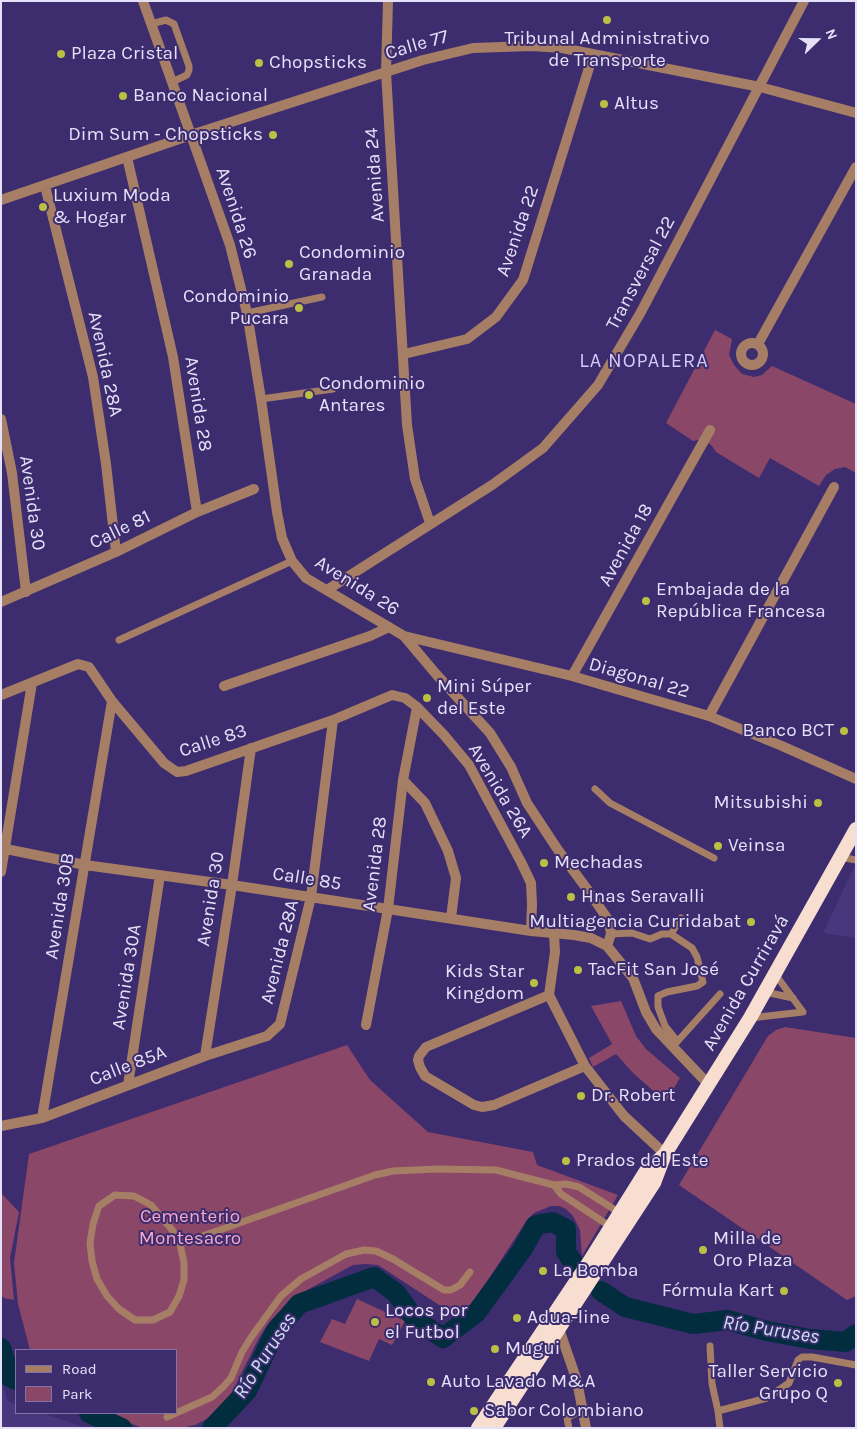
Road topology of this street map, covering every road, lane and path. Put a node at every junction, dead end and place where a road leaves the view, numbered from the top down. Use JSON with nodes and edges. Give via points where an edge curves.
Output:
{"nodes":[{"id":1,"x":143,"y":1,"type":"edge"},
{"id":2,"x":388,"y":1,"type":"edge"},
{"id":3,"x":804,"y":1,"type":"edge"},
{"id":4,"x":151,"y":24,"type":"junction"},
{"id":5,"x":593,"y":55,"type":"junction"},
{"id":6,"x":386,"y":72,"type":"junction"},
{"id":7,"x":172,"y":82,"type":"junction"},
{"id":8,"x":760,"y":87,"type":"junction"},
{"id":9,"x":856,"y":113,"type":"edge"},
{"id":10,"x":191,"y":135,"type":"junction"},
{"id":11,"x":127,"y":157,"type":"junction"},
{"id":12,"x":856,"y":168,"type":"edge"},
{"id":13,"x":45,"y":186,"type":"junction"},
{"id":14,"x":1,"y":200,"type":"edge"},
{"id":15,"x":322,"y":297,"type":"dead end"},
{"id":16,"x":246,"y":314,"type":"junction"},
{"id":17,"x":758,"y":344,"type":"dead end"},
{"id":18,"x":404,"y":354,"type":"junction"},
{"id":19,"x":333,"y":389,"type":"dead end"},
{"id":20,"x":261,"y":399,"type":"junction"},
{"id":21,"x":1,"y":419,"type":"edge"},
{"id":22,"x":710,"y":430,"type":"dead end"},
{"id":23,"x":834,"y":487,"type":"dead end"},
{"id":24,"x":254,"y":489,"type":"dead end"},
{"id":25,"x":197,"y":512,"type":"junction"},
{"id":26,"x":430,"y":523,"type":"junction"},
{"id":27,"x":116,"y":552,"type":"junction"},
{"id":28,"x":292,"y":561,"type":"junction"},
{"id":29,"x":328,"y":590,"type":"junction"},
{"id":30,"x":26,"y":592,"type":"junction"},
{"id":31,"x":1,"y":602,"type":"edge"},
{"id":32,"x":389,"y":627,"type":"junction"},
{"id":33,"x":404,"y":636,"type":"junction"},
{"id":34,"x":119,"y":640,"type":"dead end"},
{"id":35,"x":572,"y":676,"type":"junction"},
{"id":36,"x":32,"y":682,"type":"junction"},
{"id":37,"x":224,"y":686,"type":"dead end"},
{"id":38,"x":1,"y":694,"type":"edge"},
{"id":39,"x":392,"y":695,"type":"joint"},
{"id":40,"x":112,"y":701,"type":"junction"},
{"id":41,"x":417,"y":706,"type":"junction"},
{"id":42,"x":709,"y":716,"type":"junction"},
{"id":43,"x":334,"y":720,"type":"junction"},
{"id":44,"x":251,"y":748,"type":"junction"},
{"id":45,"x":856,"y":779,"type":"edge"},
{"id":46,"x":403,"y":780,"type":"junction"},
{"id":47,"x":595,"y":789,"type":"dead end"},
{"id":48,"x":856,"y":829,"type":"edge"},
{"id":49,"x":3,"y":849,"type":"edge"},
{"id":50,"x":840,"y":857,"type":"junction"},
{"id":51,"x":714,"y":858,"type":"dead end"},
{"id":52,"x":856,"y":860,"type":"edge"},
{"id":53,"x":85,"y":865,"type":"junction"},
{"id":54,"x":1,"y":872,"type":"edge"},
{"id":55,"x":160,"y":875,"type":"junction"},
{"id":56,"x":232,"y":885,"type":"junction"},
{"id":57,"x":311,"y":897,"type":"junction"},
{"id":58,"x":388,"y":909,"type":"junction"},
{"id":59,"x":451,"y":918,"type":"junction"},
{"id":60,"x":681,"y":918,"type":"dead end"},
{"id":61,"x":531,"y":931,"type":"junction"},
{"id":62,"x":554,"y":934,"type":"junction"},
{"id":63,"x":611,"y":934,"type":"junction"},
{"id":64,"x":671,"y":934,"type":"junction"},
{"id":65,"x":607,"y":946,"type":"junction"},
{"id":66,"x":775,"y":974,"type":"junction"},
{"id":67,"x":765,"y":992,"type":"junction"},
{"id":68,"x":720,"y":994,"type":"dead end"},
{"id":69,"x":549,"y":995,"type":"junction"},
{"id":70,"x":794,"y":998,"type":"junction"},
{"id":71,"x":750,"y":1018,"type":"junction"},
{"id":72,"x":366,"y":1025,"type":"dead end"},
{"id":73,"x":267,"y":1036,"type":"joint"},
{"id":74,"x":675,"y":1044,"type":"junction"},
{"id":75,"x":205,"y":1056,"type":"junction"},
{"id":76,"x":585,"y":1066,"type":"junction"},
{"id":77,"x":128,"y":1085,"type":"junction"},
{"id":78,"x":709,"y":1085,"type":"junction"},
{"id":79,"x":42,"y":1118,"type":"junction"},
{"id":80,"x":1,"y":1126,"type":"edge"},
{"id":81,"x":665,"y":1154,"type":"junction"},
{"id":82,"x":554,"y":1186,"type":"junction"},
{"id":83,"x":620,"y":1213,"type":"junction"},
{"id":84,"x":611,"y":1227,"type":"junction"},
{"id":85,"x":180,"y":1244,"type":"junction"},
{"id":86,"x":470,"y":1272,"type":"dead end"},
{"id":87,"x":559,"y":1329,"type":"junction"},
{"id":88,"x":710,"y":1346,"type":"dead end"},
{"id":89,"x":856,"y":1365,"type":"edge"},
{"id":90,"x":582,"y":1410,"type":"junction"},
{"id":91,"x":178,"y":1412,"type":"edge"},
{"id":92,"x":718,"y":1412,"type":"junction"},
{"id":93,"x":174,"y":1414,"type":"edge"},
{"id":94,"x":167,"y":1417,"type":"dead end"},
{"id":95,"x":478,"y":1428,"type":"edge"},
{"id":96,"x":494,"y":1428,"type":"edge"},
{"id":97,"x":569,"y":1428,"type":"edge"},
{"id":98,"x":586,"y":1428,"type":"edge"},
{"id":99,"x":720,"y":1428,"type":"edge"}],
"edges":[{"from":1,"to":4,"type":"street","name":"Avenida 26"},
{"from":2,"to":6,"type":"street","name":"Avenida 24"},
{"from":3,"to":8,"type":"street","name":"Transversal 22"},
{"from":4,"to":7,"type":"street","name":"Avenida 26"},
{"from":4,"to":7,"type":"lane","via":[[166,20],[174,24],[189,70]]},
{"from":5,"to":6,"type":"street","name":"Calle 77","via":[[532,46],[473,48]]},
{"from":5,"to":8,"type":"street","name":"Calle 77"},
{"from":5,"to":18,"type":"street","name":"Avenida 22","via":[[523,280],[496,317],[467,339]]},
{"from":6,"to":10,"type":"street","name":"Calle 77"},
{"from":6,"to":18,"type":"street","name":"Avenida 24"},
{"from":7,"to":10,"type":"street","name":"Avenida 26"},
{"from":8,"to":9,"type":"street","name":"Calle 77"},
{"from":8,"to":26,"type":"street","name":"Transversal 22","via":[[641,312],[598,385],[543,448],[492,485]]},
{"from":10,"to":11,"type":"street","name":"Calle 77"},
{"from":10,"to":16,"type":"street","name":"Avenida 26","via":[[230,246]]},
{"from":11,"to":13,"type":"street","name":"Calle 77"},
{"from":11,"to":25,"type":"street","name":"Avenida 28","via":[[173,357]]},
{"from":12,"to":17,"type":"street"},
{"from":13,"to":14,"type":"street","name":"Calle 77"},
{"from":13,"to":27,"type":"street","name":"Avenida 28A","via":[[93,377]]},
{"from":15,"to":16,"type":"lane"},
{"from":16,"to":20,"type":"street","name":"Avenida 26"},
{"from":18,"to":26,"type":"street","name":"Avenida 24","via":[[415,479]]},
{"from":19,"to":20,"type":"lane"},
{"from":20,"to":28,"type":"street","name":"Avenida 26","via":[[282,538]]},
{"from":21,"to":30,"type":"street","name":"Avenida 30","via":[[12,473]]},
{"from":22,"to":35,"type":"street","name":"Avenida 18"},
{"from":23,"to":42,"type":"street"},
{"from":24,"to":25,"type":"street","name":"Calle 81"},
{"from":25,"to":27,"type":"street","name":"Calle 81"},
{"from":26,"to":29,"type":"street","name":"Transversal 22"},
{"from":27,"to":30,"type":"street","name":"Calle 81"},
{"from":28,"to":29,"type":"street","name":"Avenida 26","via":[[306,578]]},
{"from":28,"to":34,"type":"lane"},
{"from":29,"to":32,"type":"street","name":"Avenida 26"},
{"from":30,"to":31,"type":"street","name":"Calle 81"},
{"from":32,"to":33,"type":"street","name":"Avenida 26"},
{"from":32,"to":37,"type":"street"},
{"from":33,"to":35,"type":"street","name":"Diagonal 22"},
{"from":33,"to":63,"type":"street","name":"Avenida 26","via":[[490,733],[511,767],[527,803],[609,920]]},
{"from":35,"to":42,"type":"street","name":"Diagonal 22"},
{"from":36,"to":38,"type":"street","name":"Calle 83"},
{"from":36,"to":40,"type":"street","name":"Calle 83","via":[[78,664],[89,667]]},
{"from":36,"to":49,"type":"street"},
{"from":39,"to":41,"type":"street","name":"Avenida 26A"},
{"from":39,"to":43,"type":"street","name":"Calle 83"},
{"from":40,"to":44,"type":"street","name":"Calle 83","via":[[164,764],[177,772]]},
{"from":40,"to":53,"type":"street","name":"Avenida 30B"},
{"from":41,"to":46,"type":"street","name":"Avenida 28"},
{"from":41,"to":61,"type":"street","name":"Avenida 26A","via":[[469,765],[521,862],[531,884]]},
{"from":42,"to":45,"type":"street","name":"Diagonal 22"},
{"from":43,"to":44,"type":"street","name":"Calle 83"},
{"from":43,"to":57,"type":"street","name":"Avenida 28A"},
{"from":44,"to":56,"type":"street","name":"Avenida 30"},
{"from":46,"to":58,"type":"street","name":"Avenida 28"},
{"from":46,"to":59,"type":"street","via":[[425,803],[448,851],[456,878]]},
{"from":47,"to":51,"type":"lane","via":[[610,803]]},
{"from":48,"to":50,"type":"highway","name":"Avenida Curriravá"},
{"from":49,"to":53,"type":"street","name":"Calle 85"},
{"from":49,"to":54,"type":"street"},
{"from":50,"to":52,"type":"lane"},
{"from":50,"to":66,"type":"highway","name":"Avenida Curriravá"},
{"from":53,"to":55,"type":"street","name":"Calle 85"},
{"from":53,"to":79,"type":"street","name":"Avenida 30B"},
{"from":55,"to":56,"type":"street","name":"Calle 85"},
{"from":55,"to":77,"type":"street","name":"Avenida 30A"},
{"from":56,"to":57,"type":"street","name":"Calle 85"},
{"from":56,"to":75,"type":"street","name":"Avenida 30"},
{"from":57,"to":58,"type":"street","name":"Calle 85"},
{"from":57,"to":73,"type":"street","name":"Avenida 28A","via":[[280,1024]]},
{"from":58,"to":59,"type":"street","name":"Calle 85"},
{"from":58,"to":72,"type":"street","name":"Avenida 28"},
{"from":59,"to":61,"type":"street","name":"Calle 85"},
{"from":60,"to":64,"type":"lane"},
{"from":61,"to":62,"type":"street","name":"Calle 85"},
{"from":62,"to":65,"type":"street","name":"Calle 85","via":[[591,938]]},
{"from":62,"to":69,"type":"street"},
{"from":63,"to":64,"type":"lane","via":[[632,933],[650,939]]},
{"from":63,"to":65,"type":"street"},
{"from":64,"to":74,"type":"lane","via":[[692,948],[703,982],[658,996],[658,1007]]},
{"from":65,"to":74,"type":"street","via":[[632,978],[651,1020]]},
{"from":66,"to":67,"type":"highway","name":"Avenida Curriravá"},
{"from":66,"to":70,"type":"lane"},
{"from":67,"to":70,"type":"lane"},
{"from":67,"to":71,"type":"highway","name":"Avenida Curriravá"},
{"from":68,"to":74,"type":"lane"},
{"from":69,"to":76,"type":"street"},
{"from":69,"to":76,"type":"street","via":[[426,1047],[418,1060],[425,1076],[482,1107],[494,1105]]},
{"from":70,"to":71,"type":"lane","via":[[803,1012]]},
{"from":71,"to":78,"type":"highway","name":"Avenida Curriravá"},
{"from":73,"to":75,"type":"street","name":"Calle 85A"},
{"from":74,"to":78,"type":"street"},
{"from":75,"to":77,"type":"street","name":"Calle 85A"},
{"from":76,"to":81,"type":"street","via":[[624,1116]]},
{"from":77,"to":79,"type":"street","name":"Calle 85A"},
{"from":78,"to":81,"type":"highway","name":"Avenida Curriravá"},
{"from":79,"to":80,"type":"street","name":"Calle 85A"},
{"from":81,"to":83,"type":"highway","name":"Avenida Curriravá","via":[[646,1171]]},
{"from":81,"to":87,"type":"highway","name":"Avenida Curriravá","via":[[654,1183]]},
{"from":82,"to":83,"type":"lane","via":[[579,1187]]},
{"from":82,"to":84,"type":"lane"},
{"from":82,"to":85,"type":"lane","via":[[493,1169],[393,1171]]},
{"from":83,"to":84,"type":"highway","name":"Avenida Curriravá"},
{"from":84,"to":95,"type":"highway","name":"Avenida Curriravá"},
{"from":85,"to":85,"type":"lane","via":[[184,1280],[179,1296],[170,1312],[153,1320],[135,1320],[119,1309],[97,1279],[90,1243],[93,1224],[99,1206],[115,1196],[134,1196],[151,1205]]},
{"from":86,"to":91,"type":"lane","via":[[460,1286],[444,1290],[376,1251],[346,1254],[301,1279],[281,1296],[242,1352],[231,1378],[212,1397]]},
{"from":87,"to":90,"type":"street"},
{"from":87,"to":96,"type":"highway","name":"Avenida Curriravá"},
{"from":88,"to":92,"type":"lane","via":[[712,1384]]},
{"from":89,"to":92,"type":"lane","via":[[802,1357],[789,1383],[767,1398]]},
{"from":90,"to":97,"type":"lane","via":[[567,1418]]},
{"from":90,"to":98,"type":"street"},
{"from":92,"to":99,"type":"lane"},
{"from":93,"to":94,"type":"lane"}]}
